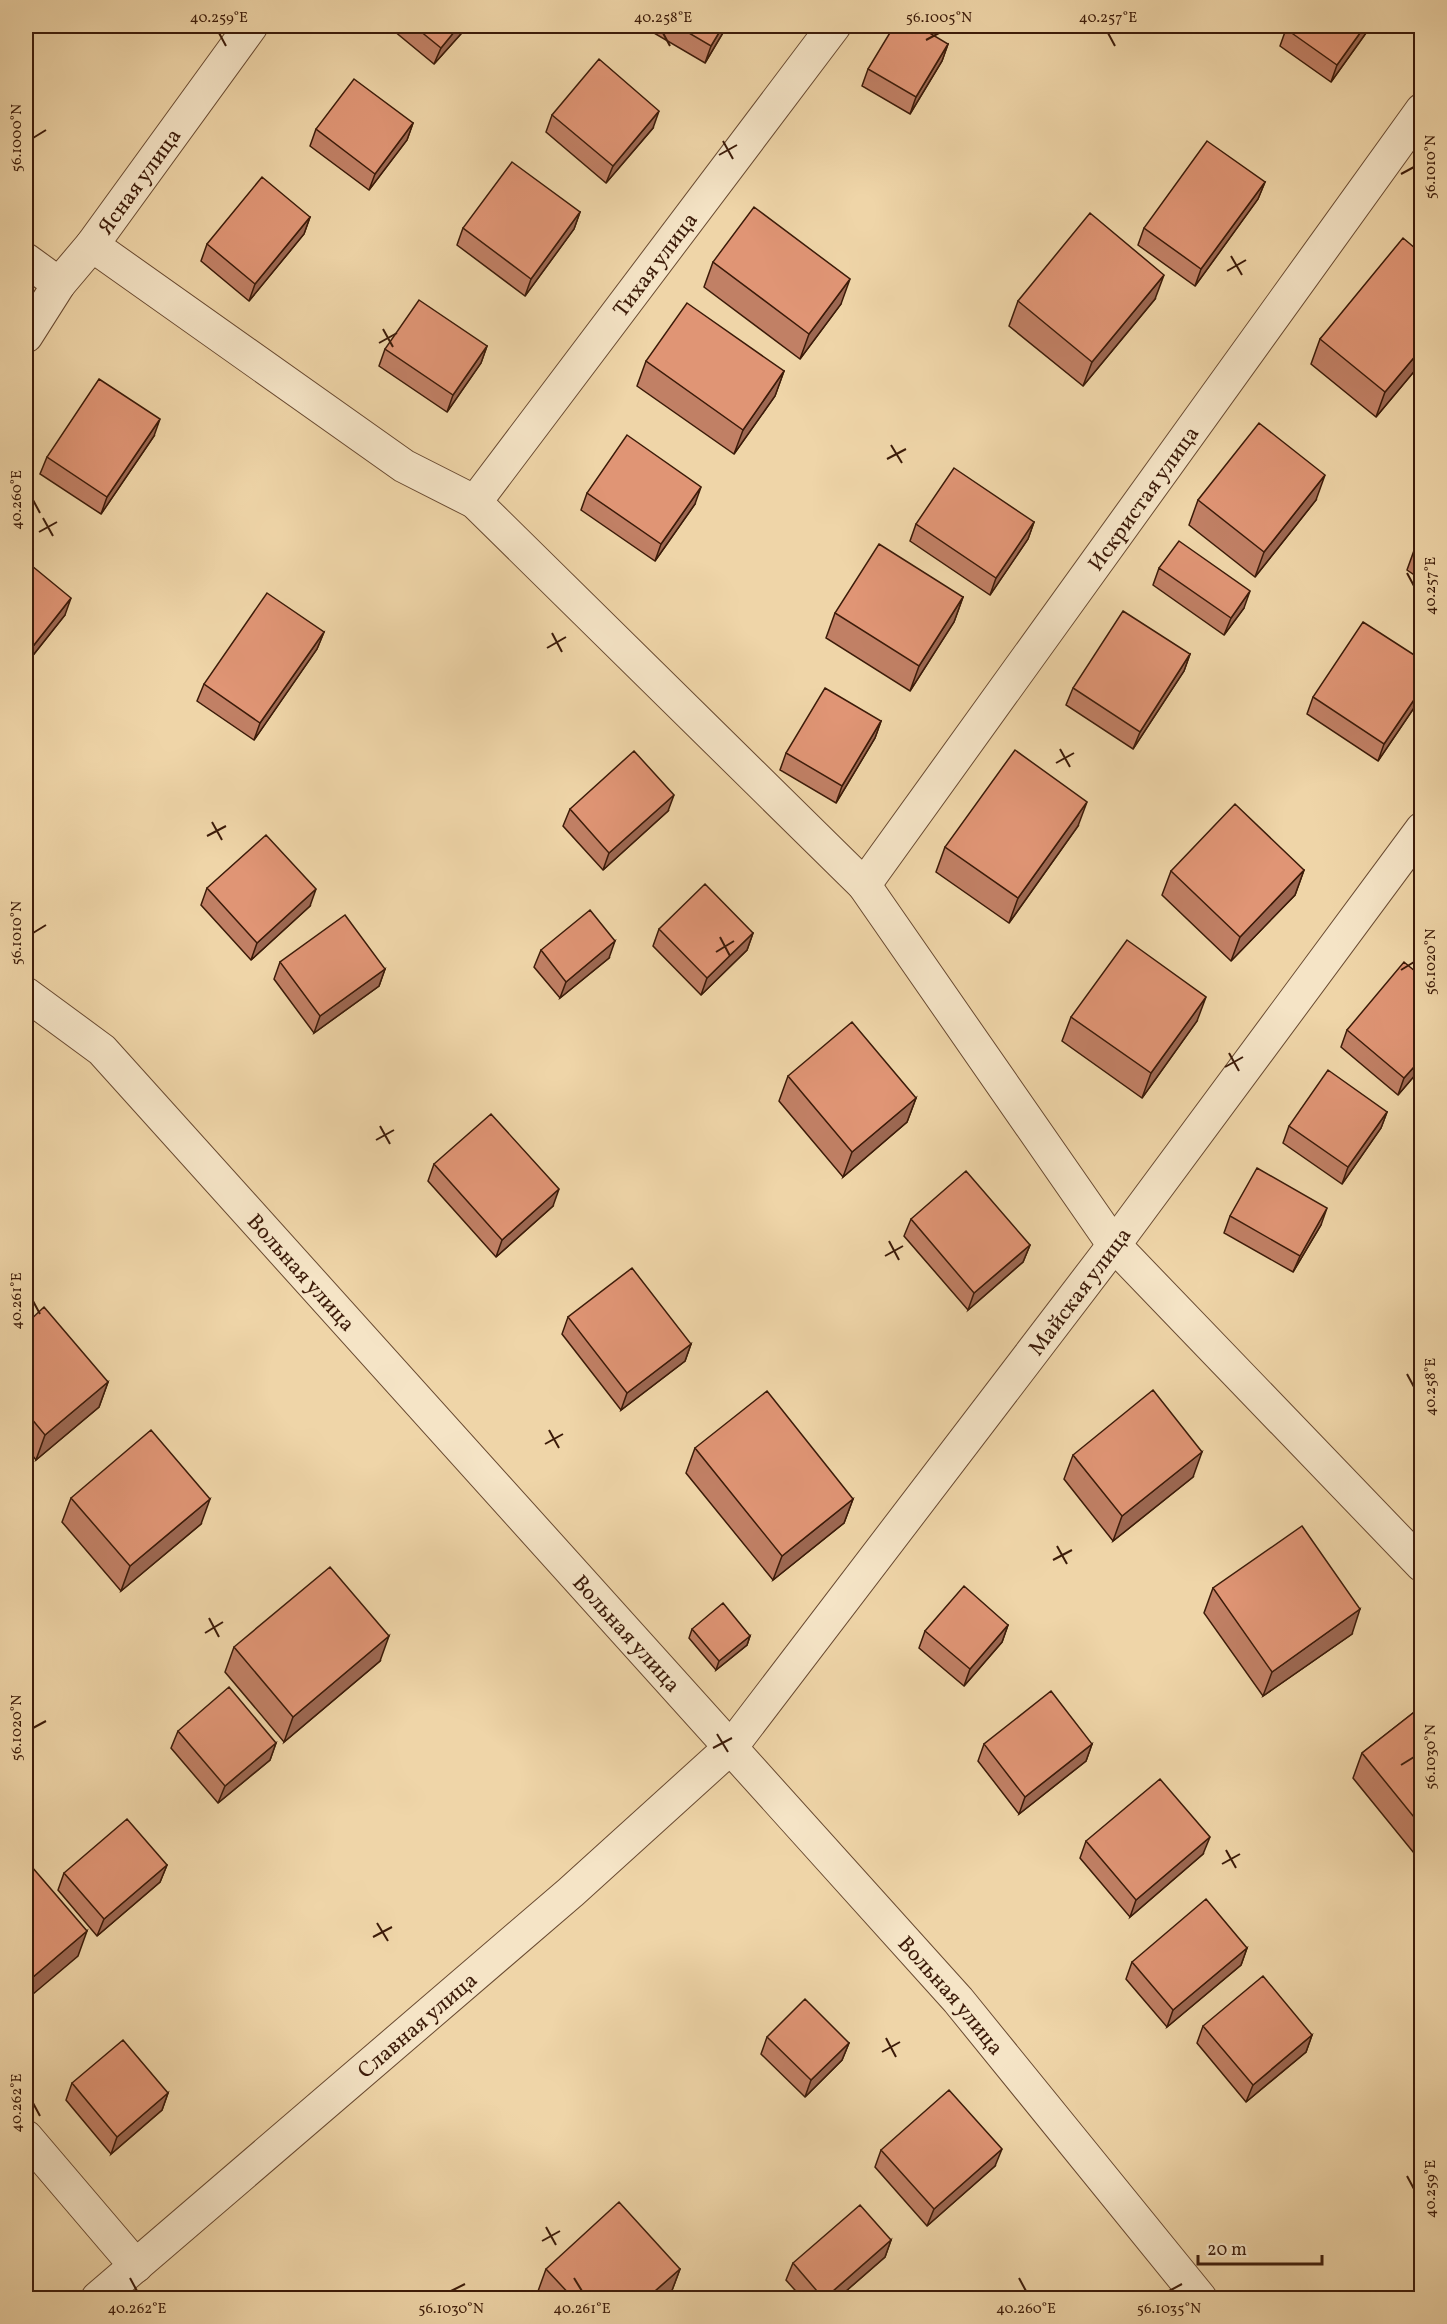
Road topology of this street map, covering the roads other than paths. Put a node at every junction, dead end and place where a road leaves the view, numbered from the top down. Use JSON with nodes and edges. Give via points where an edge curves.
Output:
{"nodes":[{"id":1,"x":250,"y":26,"type":"edge"},
{"id":2,"x":834,"y":26,"type":"edge"},
{"id":3,"x":1422,"y":110,"type":"edge"},
{"id":4,"x":92,"y":245,"type":"junction"},
{"id":5,"x":26,"y":260,"type":"edge"},
{"id":6,"x":59,"y":284,"type":"junction"},
{"id":7,"x":26,"y":336,"type":"edge"},
{"id":8,"x":475,"y":502,"type":"junction"},
{"id":9,"x":1422,"y":829,"type":"edge"},
{"id":10,"x":864,"y":885,"type":"junction"},
{"id":11,"x":26,"y":994,"type":"edge"},
{"id":12,"x":1114,"y":1245,"type":"junction"},
{"id":13,"x":1422,"y":1565,"type":"edge"},
{"id":14,"x":730,"y":1747,"type":"junction"},
{"id":15,"x":26,"y":2138,"type":"edge"},
{"id":16,"x":136,"y":2266,"type":"junction"},
{"id":17,"x":98,"y":2298,"type":"edge"},
{"id":18,"x":1200,"y":2298,"type":"edge"}],
"edges":[{"from":1,"to":4,"type":"street","name":"Ясная улица"},
{"from":2,"to":8,"type":"street","name":"Тихая улица"},
{"from":3,"to":10,"type":"street","name":"Искристая улица"},
{"from":4,"to":6,"type":"street","name":"Ясная улица"},
{"from":4,"to":8,"type":"street","via":[[404,466]]},
{"from":5,"to":6,"type":"street"},
{"from":6,"to":7,"type":"street","name":"Ясная улица"},
{"from":8,"to":10,"type":"street"},
{"from":9,"to":12,"type":"street","name":"Майская улица"},
{"from":10,"to":12,"type":"street"},
{"from":11,"to":14,"type":"street","name":"Вольная улица","via":[[102,1050]]},
{"from":12,"to":13,"type":"street"},
{"from":12,"to":14,"type":"street","name":"Майская улица"},
{"from":14,"to":16,"type":"street","name":"Славная улица","via":[[571,1892]]},
{"from":14,"to":18,"type":"street","name":"Вольная улица","via":[[958,2000]]},
{"from":15,"to":16,"type":"street"},
{"from":16,"to":17,"type":"street","name":"Славная улица"}]}
